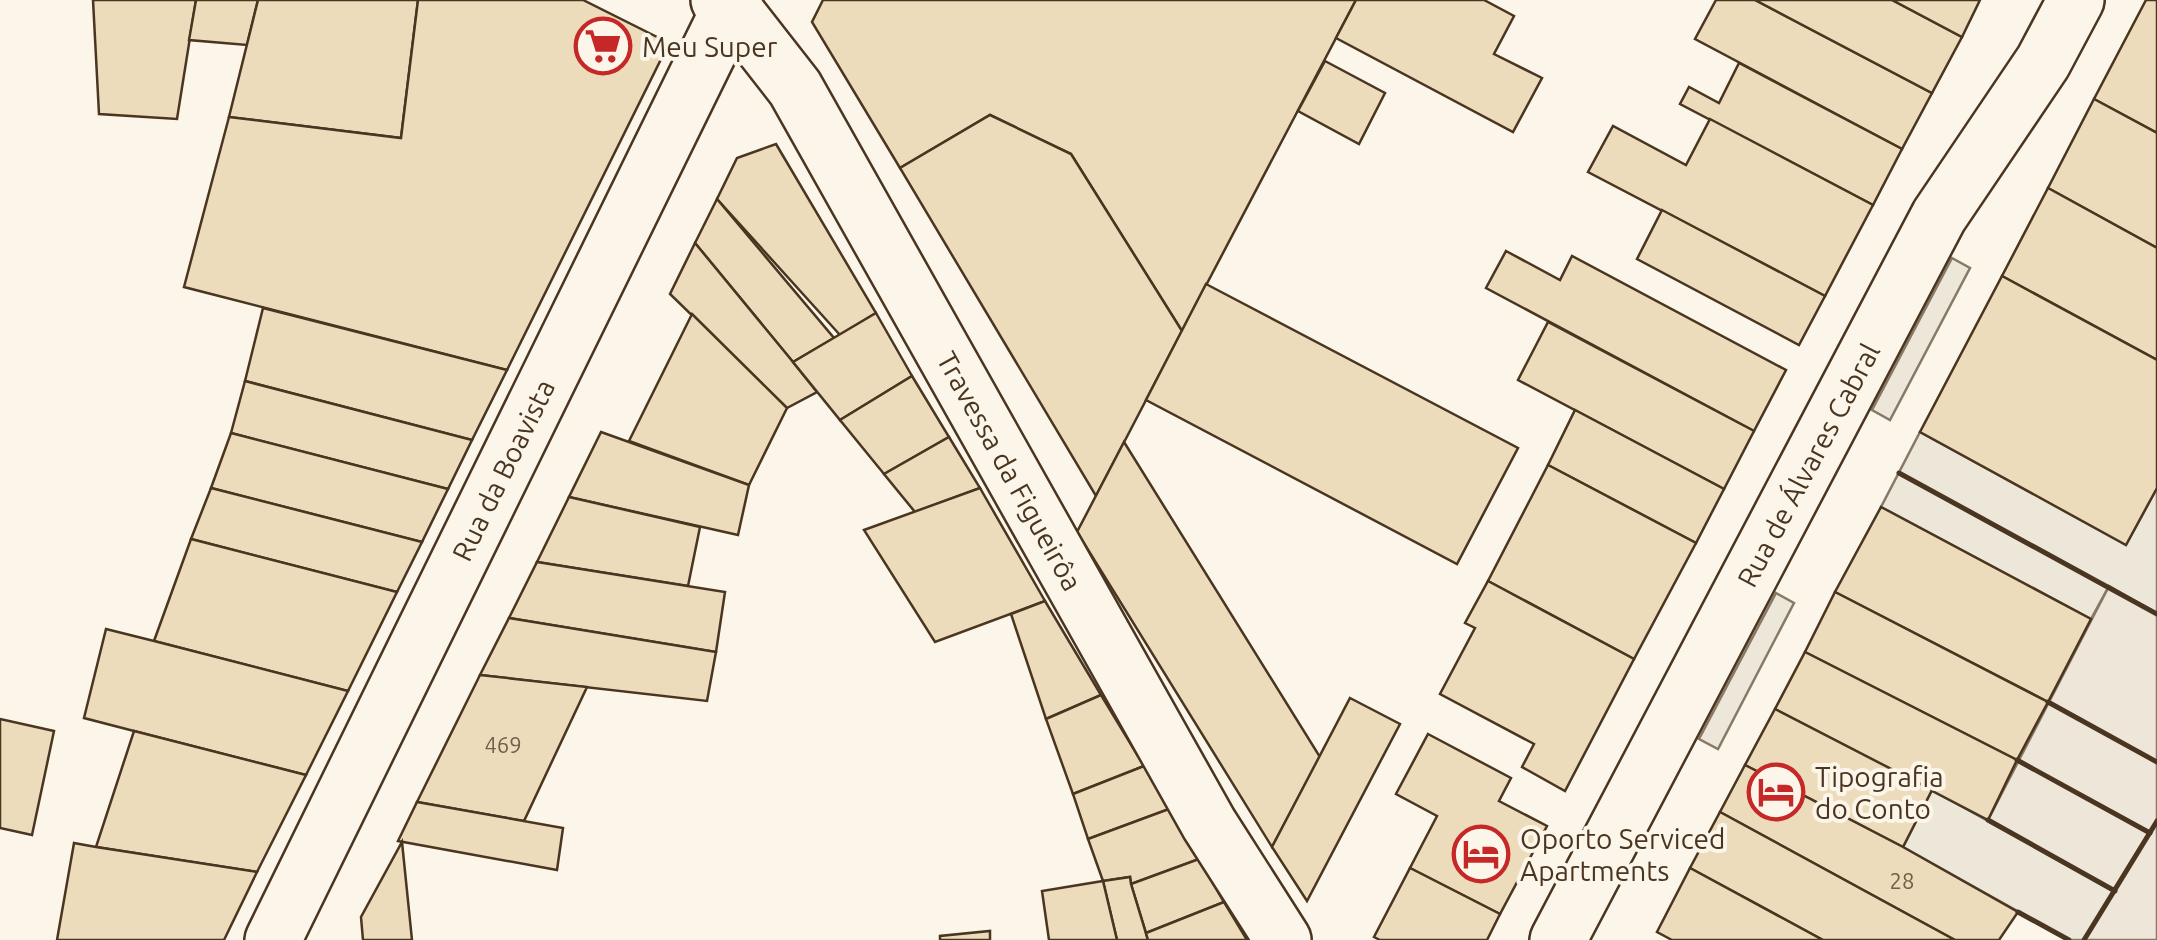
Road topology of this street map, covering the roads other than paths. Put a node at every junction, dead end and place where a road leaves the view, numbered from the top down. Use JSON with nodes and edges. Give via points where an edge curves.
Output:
{"nodes":[{"id":1,"x":2076,"y":0,"type":"edge"},
{"id":2,"x":728,"y":2,"type":"edge"},
{"id":3,"x":273,"y":940,"type":"edge"},
{"id":4,"x":1283,"y":940,"type":"edge"},
{"id":5,"x":1558,"y":940,"type":"edge"}],
"edges":[{"from":1,"to":5,"type":"main road","name":"Rua de Álvares Cabral","via":[[2043,62],[1939,216]]},
{"from":2,"to":3,"type":"main road","name":"Rua da Boavista"},
{"from":2,"to":4,"type":"main road","name":"Travessa da Figueirôa","via":[[795,88],[1199,807]]}]}
